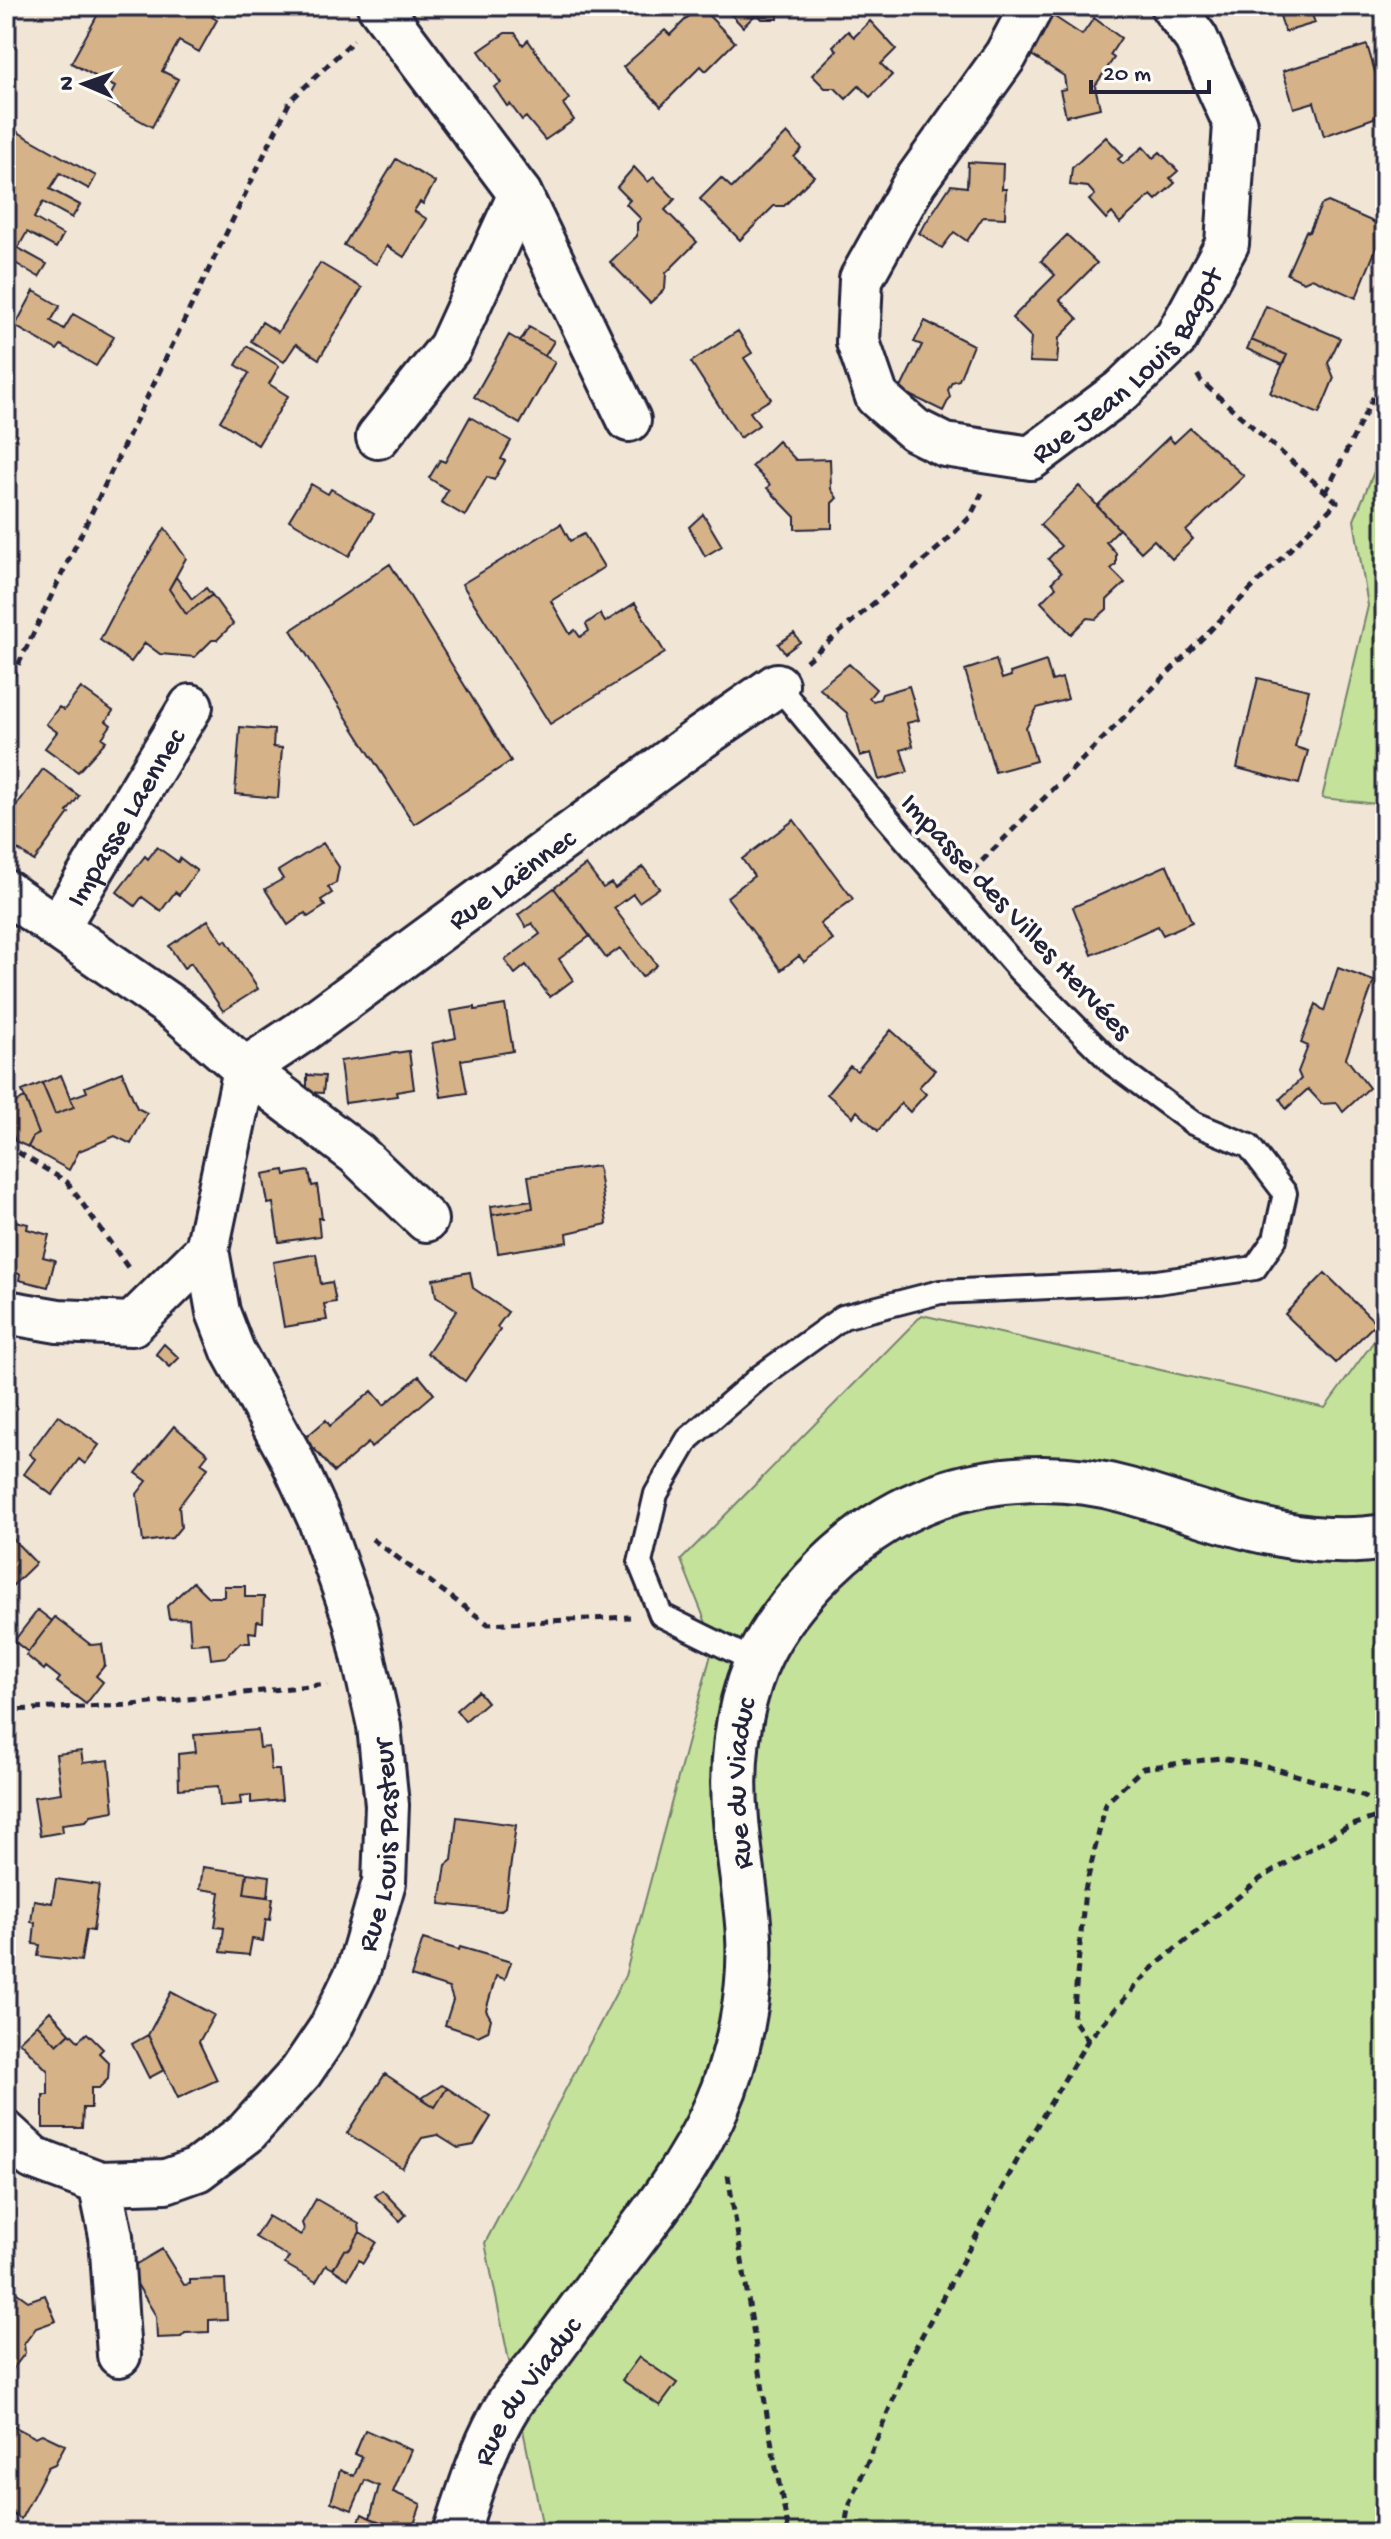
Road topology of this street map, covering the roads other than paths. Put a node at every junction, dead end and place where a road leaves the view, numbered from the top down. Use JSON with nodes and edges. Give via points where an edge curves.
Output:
{"nodes":[{"id":1,"x":1032,"y":6,"type":"edge"},
{"id":2,"x":1172,"y":6,"type":"edge"},
{"id":3,"x":382,"y":11,"type":"edge"},
{"id":4,"x":520,"y":194,"type":"junction"},
{"id":5,"x":629,"y":420,"type":"dead end"},
{"id":6,"x":378,"y":437,"type":"dead end"},
{"id":7,"x":777,"y":685,"type":"joint"},
{"id":8,"x":191,"y":706,"type":"dead end"},
{"id":9,"x":6,"y":892,"type":"edge"},
{"id":10,"x":57,"y":928,"type":"junction"},
{"id":11,"x":245,"y":1069,"type":"junction"},
{"id":12,"x":426,"y":1220,"type":"dead end"},
{"id":13,"x":207,"y":1250,"type":"junction"},
{"id":14,"x":6,"y":1312,"type":"edge"},
{"id":15,"x":1385,"y":1537,"type":"edge"},
{"id":16,"x":756,"y":1662,"type":"junction"},
{"id":17,"x":6,"y":2133,"type":"edge"},
{"id":18,"x":100,"y":2183,"type":"junction"},
{"id":19,"x":119,"y":2355,"type":"dead end"},
{"id":20,"x":456,"y":2533,"type":"edge"}],
"edges":[{"from":1,"to":2,"type":"street","name":"Rue Jean Louis Bagot","via":[[1006,55],[915,182],[861,279],[858,342],[877,397],[915,430],[945,445],[1031,458],[1122,390],[1176,338],[1227,244],[1235,124],[1196,38]]},
{"from":3,"to":4,"type":"street"},
{"from":4,"to":5,"type":"street"},
{"from":4,"to":6,"type":"street","via":[[450,347]]},
{"from":7,"to":11,"type":"street","name":"Rue Laënnec"},
{"from":7,"to":16,"type":"lane","name":"Impasse des Villes Hervées","via":[[1020,971],[1113,1064],[1193,1123],[1249,1146],[1285,1193],[1275,1239],[1255,1268],[1157,1282],[940,1292],[843,1317],[761,1376],[688,1439],[656,1494],[640,1563],[661,1615]]},
{"from":8,"to":10,"type":"street","name":"Impasse Laennec"},
{"from":9,"to":10,"type":"street"},
{"from":10,"to":11,"type":"street","via":[[179,1012]]},
{"from":11,"to":12,"type":"street","via":[[357,1154]]},
{"from":11,"to":13,"type":"street","name":"Rue Louis Pasteur"},
{"from":13,"to":14,"type":"street","via":[[132,1324],[58,1321]]},
{"from":13,"to":18,"type":"street","name":"Rue Louis Pasteur","via":[[218,1312],[233,1351],[319,1518],[355,1620],[379,1726],[387,1805],[384,1882],[358,1971],[330,2029],[301,2072],[246,2133],[197,2170],[166,2181]]},
{"from":15,"to":16,"type":"main road","name":"Rue du Viaduc","via":[[1281,1536],[1078,1481],[984,1484],[898,1514],[853,1543],[802,1593]]},
{"from":16,"to":20,"type":"main road","name":"Rue du Viaduc","via":[[739,1721],[734,1777],[749,1938],[747,1986],[717,2107],[654,2212],[511,2401],[474,2477]]},
{"from":17,"to":18,"type":"street","name":"Rue Louis Pasteur","via":[[33,2158]]},
{"from":18,"to":19,"type":"street","via":[[111,2236]]}]}
